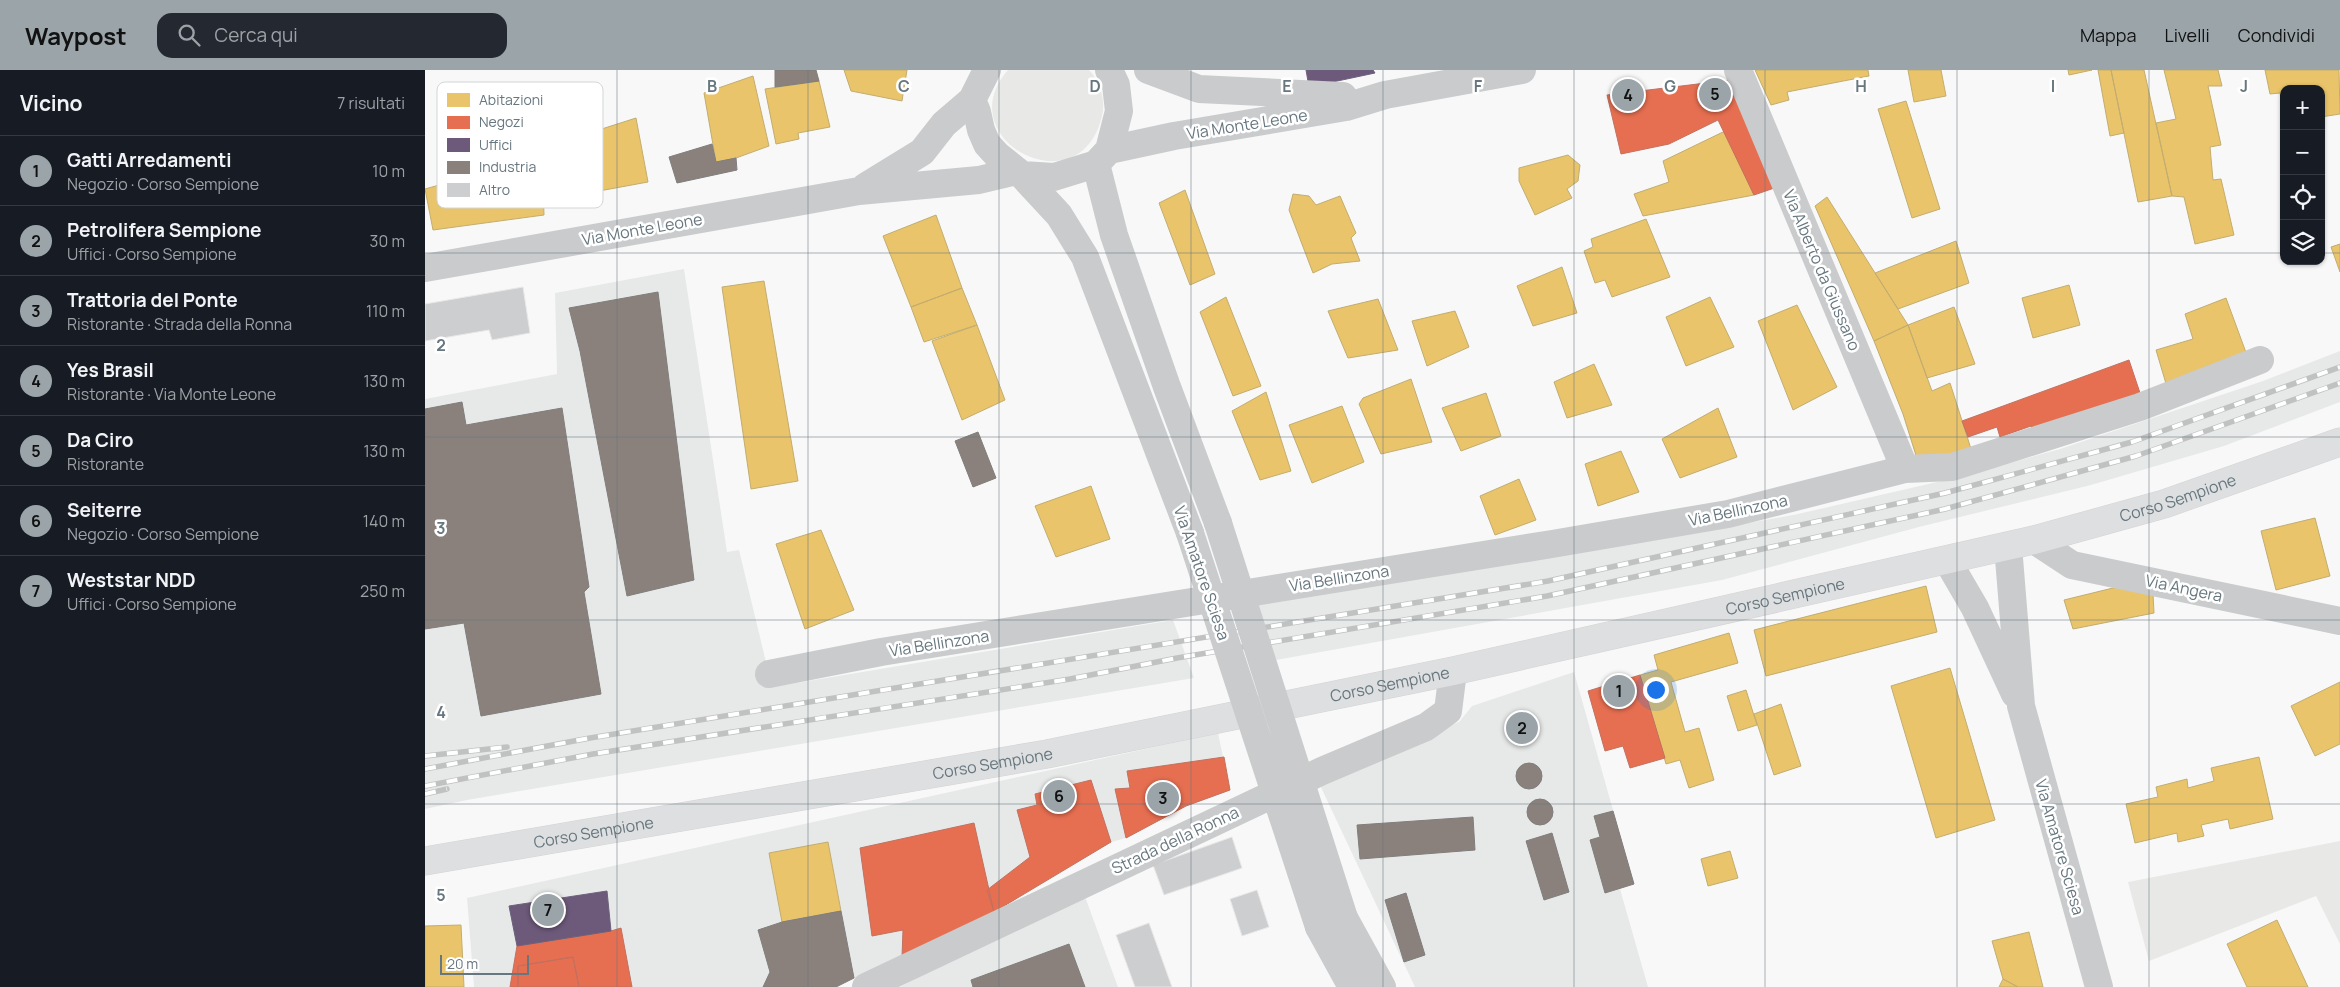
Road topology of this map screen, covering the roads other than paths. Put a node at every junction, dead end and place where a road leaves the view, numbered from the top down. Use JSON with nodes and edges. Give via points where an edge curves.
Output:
{"nodes":[{"id":1,"x":987,"y":70,"type":"edge"},
{"id":2,"x":1109,"y":70,"type":"edge"},
{"id":3,"x":1147,"y":70,"type":"edge"},
{"id":4,"x":1522,"y":70,"type":"edge"},
{"id":5,"x":1738,"y":70,"type":"edge"},
{"id":6,"x":1385,"y":95,"type":"junction"},
{"id":7,"x":972,"y":100,"type":"junction"},
{"id":8,"x":1103,"y":157,"type":"junction"},
{"id":9,"x":1019,"y":173,"type":"junction"},
{"id":10,"x":859,"y":191,"type":"junction"},
{"id":11,"x":425,"y":268,"type":"edge"},
{"id":12,"x":2260,"y":360,"type":"dead end"},
{"id":13,"x":2340,"y":442,"type":"edge"},
{"id":14,"x":1905,"y":469,"type":"junction"},
{"id":15,"x":2021,"y":543,"type":"junction"},
{"id":16,"x":1947,"y":560,"type":"junction"},
{"id":17,"x":2340,"y":621,"type":"edge"},
{"id":18,"x":1453,"y":672,"type":"junction"},
{"id":19,"x":769,"y":674,"type":"dead end"},
{"id":20,"x":2021,"y":706,"type":"junction"},
{"id":21,"x":425,"y":861,"type":"edge"},
{"id":22,"x":1331,"y":922,"type":"junction"},
{"id":23,"x":866,"y":987,"type":"edge"},
{"id":24,"x":1352,"y":987,"type":"edge"},
{"id":25,"x":1383,"y":987,"type":"edge"},
{"id":26,"x":2099,"y":987,"type":"edge"}],
"edges":[{"from":1,"to":7,"type":"street"},
{"from":2,"to":8,"type":"street","via":[[1116,85],[1119,111]]},
{"from":3,"to":6,"type":"street","name":"Via Monte Leone","via":[[1199,89]]},
{"from":4,"to":6,"type":"street","name":"Via Monte Leone"},
{"from":5,"to":14,"type":"street","name":"Via Alberto da Giussano"},
{"from":6,"to":8,"type":"street","name":"Via Monte Leone","via":[[1346,107],[1175,136]]},
{"from":7,"to":9,"type":"street","name":"Via Amatore Sciesa","via":[[987,144]]},
{"from":7,"to":10,"type":"street","name":"Via Monte Leone","via":[[944,124],[922,152]]},
{"from":8,"to":9,"type":"street","name":"Via Monte Leone","via":[[1054,177]]},
{"from":8,"to":22,"type":"street","name":"Via Amatore Sciesa","bridge":true,"via":[[1114,235],[1219,523]]},
{"from":9,"to":10,"type":"street","name":"Via Monte Leone"},
{"from":9,"to":22,"type":"street","name":"Via Amatore Sciesa","bridge":true,"via":[[1059,215],[1085,257],[1190,533]]},
{"from":10,"to":11,"type":"street","name":"Via Monte Leone"},
{"from":12,"to":14,"type":"street","name":"Via Bellinzona","via":[[2140,407],[1952,467]]},
{"from":13,"to":15,"type":"main road","name":"Corso Sempione","via":[[2164,504]]},
{"from":14,"to":19,"type":"street","name":"Via Bellinzona","via":[[1728,514],[881,652]]},
{"from":15,"to":16,"type":"main road","name":"Corso Sempione"},
{"from":15,"to":17,"type":"street","name":"Via Angera","via":[[2072,565]]},
{"from":15,"to":20,"type":"street","name":"Via Amatore Sciesa"},
{"from":16,"to":18,"type":"main road","name":"Corso Sempione"},
{"from":16,"to":20,"type":"street","name":"Via Amatore Sciesa","via":[[1975,608]]},
{"from":18,"to":21,"type":"main road","name":"Corso Sempione","via":[[1047,754]]},
{"from":18,"to":23,"type":"street","name":"Strada della Ronna","via":[[1447,711],[1426,727],[1322,771]]},
{"from":20,"to":26,"type":"street","name":"Via Amatore Sciesa"},
{"from":22,"to":24,"type":"street","name":"Via Amatore Sciesa"},
{"from":22,"to":25,"type":"street","name":"Via Amatore Sciesa"}]}
